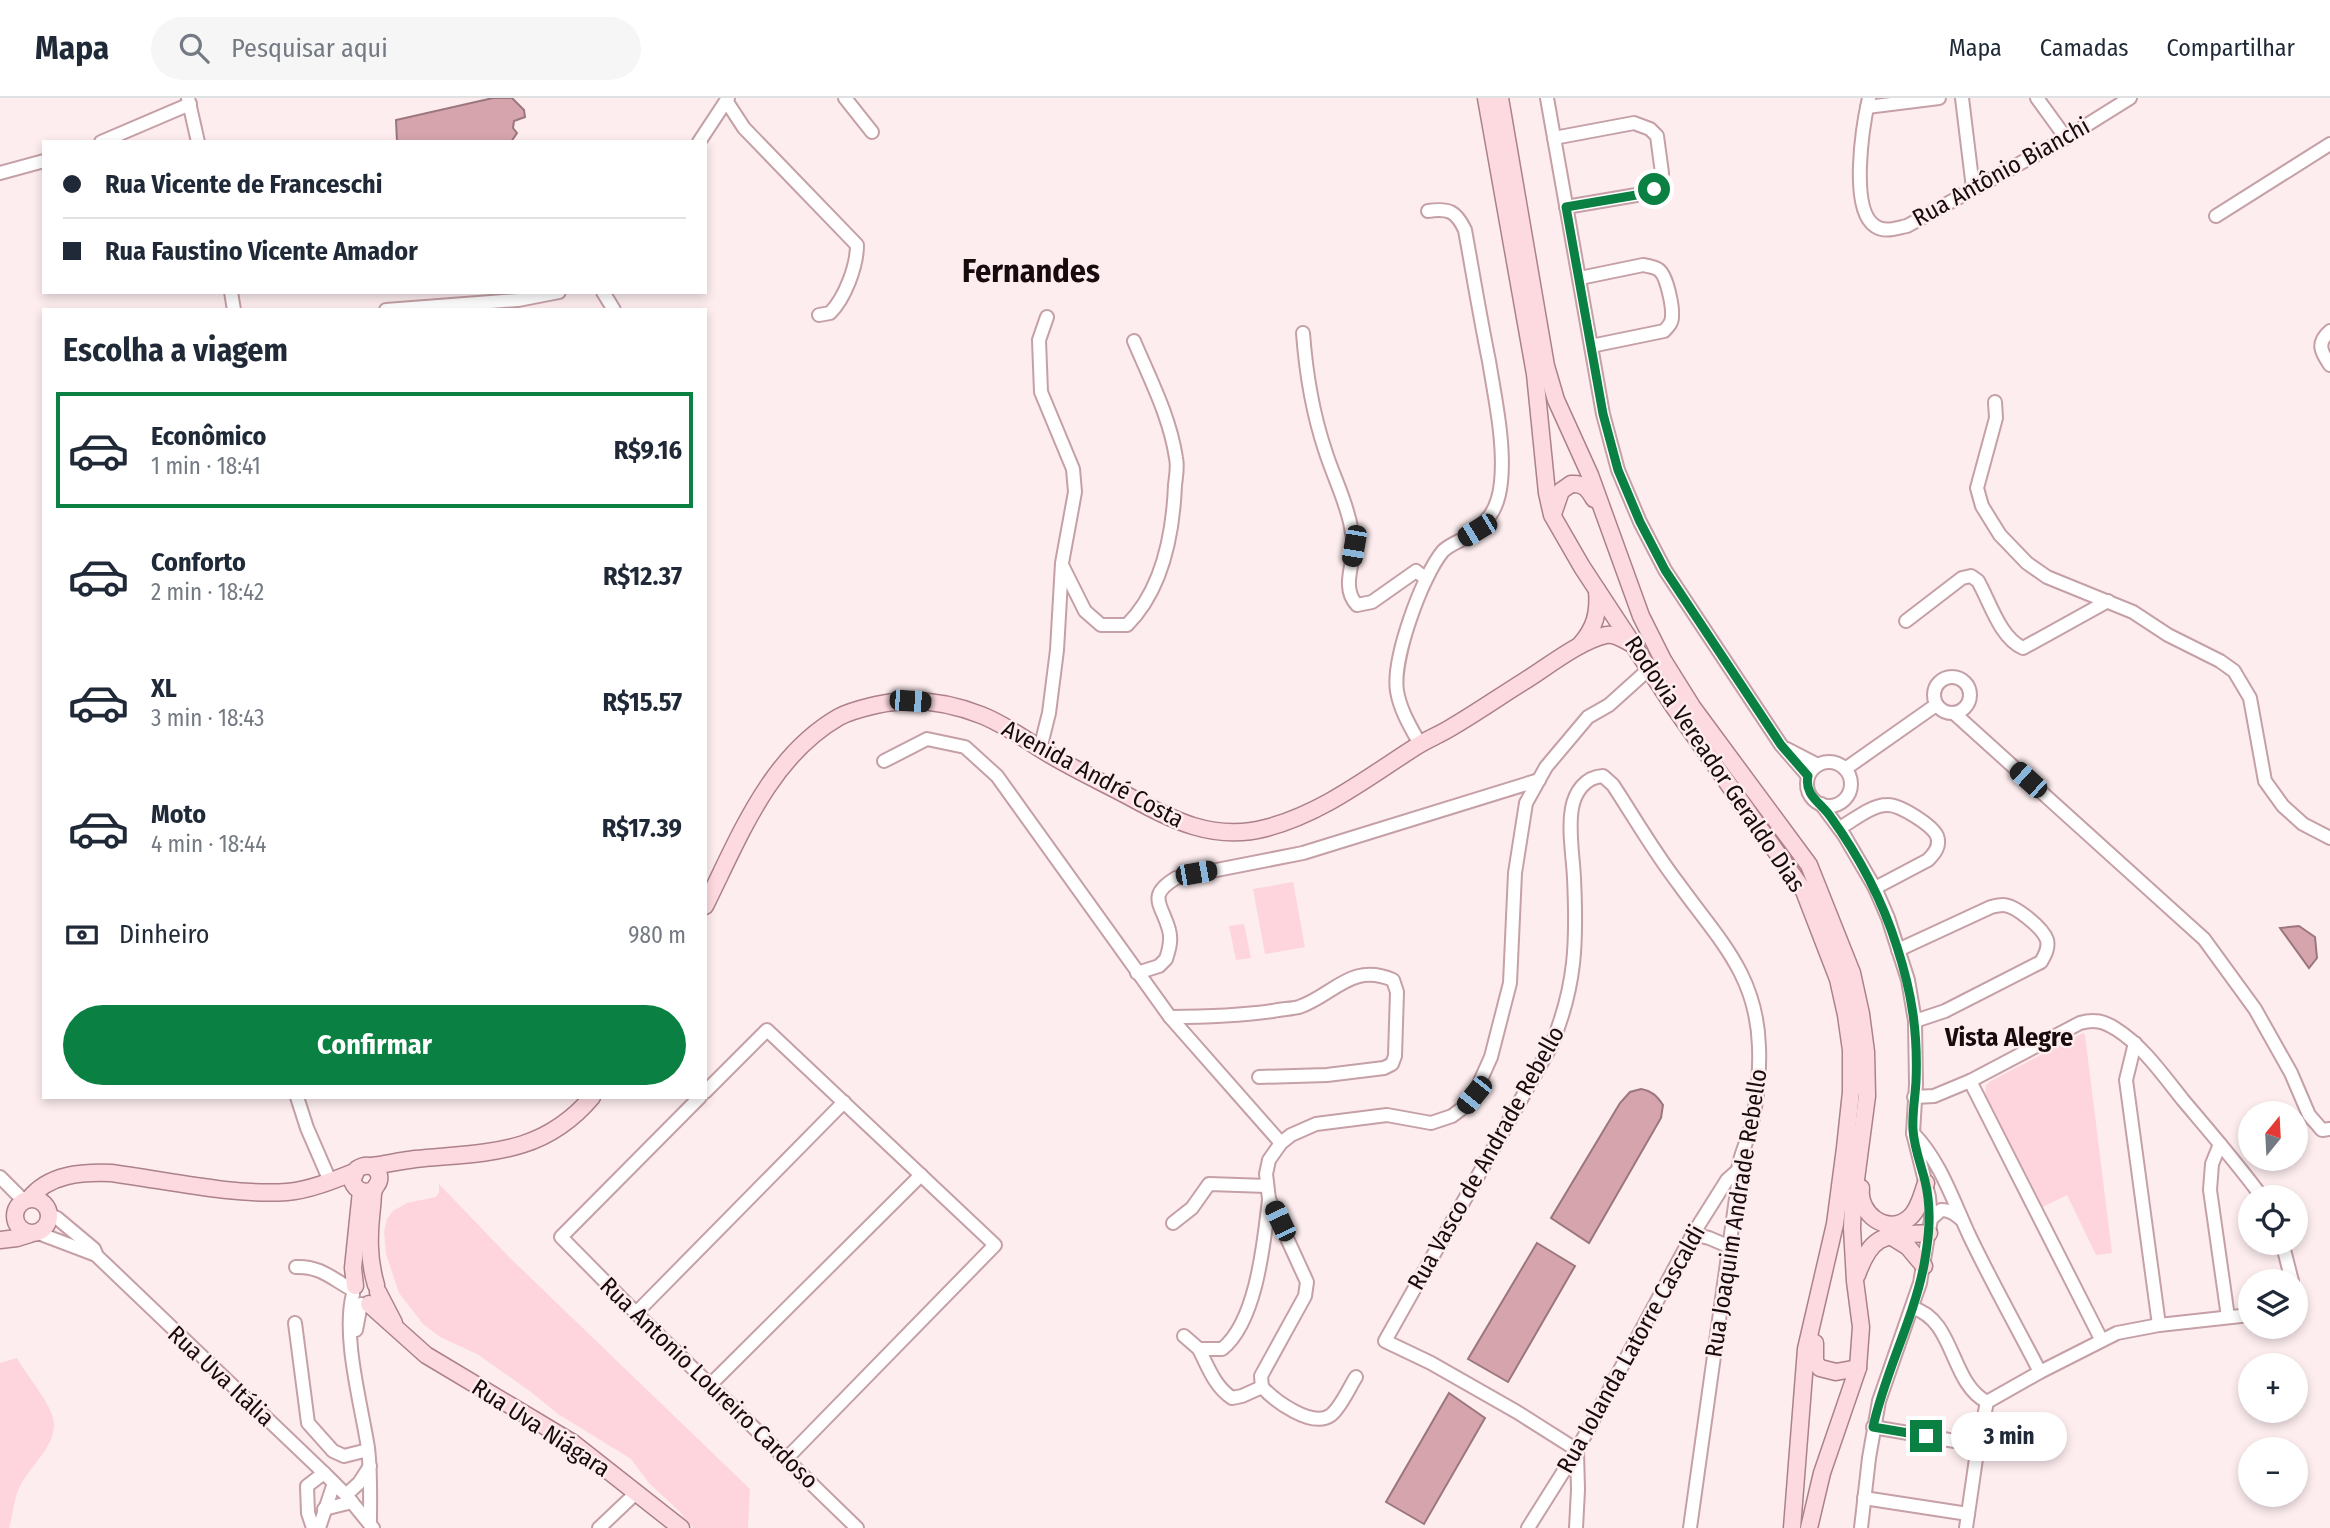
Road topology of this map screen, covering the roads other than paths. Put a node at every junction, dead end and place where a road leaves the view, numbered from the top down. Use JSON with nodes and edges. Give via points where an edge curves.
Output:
{"nodes":[{"id":1,"x":845,"y":98,"type":"edge"},
{"id":2,"x":1486,"y":98,"type":"edge"},
{"id":3,"x":1500,"y":98,"type":"edge"},
{"id":4,"x":1547,"y":98,"type":"edge"},
{"id":5,"x":1939,"y":98,"type":"edge"},
{"id":6,"x":1962,"y":98,"type":"edge"},
{"id":7,"x":2037,"y":98,"type":"edge"},
{"id":8,"x":2130,"y":98,"type":"edge"},
{"id":9,"x":728,"y":100,"type":"edge"},
{"id":10,"x":189,"y":101,"type":"edge"},
{"id":11,"x":1868,"y":102,"type":"edge"},
{"id":12,"x":872,"y":132,"type":"dead end"},
{"id":13,"x":1554,"y":138,"type":"junction"},
{"id":14,"x":2066,"y":138,"type":"junction"},
{"id":15,"x":105,"y":140,"type":"edge"},
{"id":16,"x":198,"y":140,"type":"edge"},
{"id":17,"x":700,"y":140,"type":"edge"},
{"id":18,"x":2330,"y":144,"type":"edge"},
{"id":19,"x":42,"y":162,"type":"edge"},
{"id":20,"x":0,"y":173,"type":"edge"},
{"id":21,"x":1973,"y":188,"type":"junction"},
{"id":22,"x":1566,"y":207,"type":"junction"},
{"id":23,"x":1428,"y":211,"type":"dead end"},
{"id":24,"x":2216,"y":216,"type":"dead end"},
{"id":25,"x":1580,"y":278,"type":"junction"},
{"id":26,"x":549,"y":294,"type":"edge"},
{"id":27,"x":412,"y":308,"type":"edge"},
{"id":28,"x":819,"y":315,"type":"dead end"},
{"id":29,"x":1047,"y":317,"type":"dead end"},
{"id":30,"x":2330,"y":331,"type":"edge"},
{"id":31,"x":1303,"y":333,"type":"dead end"},
{"id":32,"x":1134,"y":341,"type":"dead end"},
{"id":33,"x":1591,"y":346,"type":"junction"},
{"id":34,"x":2330,"y":365,"type":"edge"},
{"id":35,"x":1995,"y":402,"type":"dead end"},
{"id":36,"x":1552,"y":515,"type":"junction"},
{"id":37,"x":1607,"y":519,"type":"junction"},
{"id":38,"x":1062,"y":563,"type":"junction"},
{"id":39,"x":1425,"y":578,"type":"junction"},
{"id":40,"x":1597,"y":590,"type":"junction"},
{"id":41,"x":2108,"y":601,"type":"junction"},
{"id":42,"x":1906,"y":621,"type":"dead end"},
{"id":43,"x":1634,"y":645,"type":"junction"},
{"id":44,"x":1579,"y":647,"type":"junction"},
{"id":45,"x":1649,"y":669,"type":"junction"},
{"id":46,"x":1936,"y":705,"type":"junction"},
{"id":47,"x":1967,"y":706,"type":"junction"},
{"id":48,"x":1955,"y":714,"type":"junction"},
{"id":49,"x":1969,"y":727,"type":"junction"},
{"id":50,"x":1420,"y":744,"type":"junction"},
{"id":51,"x":1781,"y":745,"type":"junction"},
{"id":52,"x":1040,"y":749,"type":"junction"},
{"id":53,"x":884,"y":761,"type":"dead end"},
{"id":54,"x":1818,"y":765,"type":"junction"},
{"id":55,"x":1845,"y":769,"type":"junction"},
{"id":56,"x":1603,"y":776,"type":"joint"},
{"id":57,"x":1808,"y":776,"type":"junction"},
{"id":58,"x":1539,"y":780,"type":"junction"},
{"id":59,"x":1840,"y":802,"type":"junction"},
{"id":60,"x":1821,"y":804,"type":"junction"},
{"id":61,"x":1843,"y":830,"type":"junction"},
{"id":62,"x":2330,"y":838,"type":"edge"},
{"id":63,"x":1875,"y":888,"type":"junction"},
{"id":64,"x":707,"y":902,"type":"edge"},
{"id":65,"x":1899,"y":950,"type":"junction"},
{"id":66,"x":1137,"y":973,"type":"junction"},
{"id":67,"x":1170,"y":1017,"type":"junction"},
{"id":68,"x":1915,"y":1021,"type":"junction"},
{"id":69,"x":2135,"y":1043,"type":"junction"},
{"id":70,"x":1259,"y":1077,"type":"dead end"},
{"id":71,"x":1970,"y":1081,"type":"junction"},
{"id":72,"x":707,"y":1090,"type":"edge"},
{"id":73,"x":1914,"y":1097,"type":"junction"},
{"id":74,"x":299,"y":1099,"type":"edge"},
{"id":75,"x":590,"y":1099,"type":"edge"},
{"id":76,"x":698,"y":1099,"type":"edge"},
{"id":77,"x":844,"y":1102,"type":"junction"},
{"id":78,"x":2330,"y":1129,"type":"edge"},
{"id":79,"x":1913,"y":1133,"type":"junction"},
{"id":80,"x":1281,"y":1143,"type":"junction"},
{"id":81,"x":2220,"y":1144,"type":"junction"},
{"id":82,"x":1859,"y":1161,"type":"junction"},
{"id":83,"x":399,"y":1162,"type":"junction"},
{"id":84,"x":1736,"y":1172,"type":"junction"},
{"id":85,"x":921,"y":1175,"type":"junction"},
{"id":86,"x":67,"y":1176,"type":"junction"},
{"id":87,"x":0,"y":1177,"type":"edge"},
{"id":88,"x":332,"y":1180,"type":"junction"},
{"id":89,"x":364,"y":1185,"type":"junction"},
{"id":90,"x":2252,"y":1185,"type":"edge"},
{"id":91,"x":1927,"y":1190,"type":"junction"},
{"id":92,"x":1268,"y":1193,"type":"junction"},
{"id":93,"x":1953,"y":1197,"type":"junction"},
{"id":94,"x":23,"y":1202,"type":"junction"},
{"id":95,"x":48,"y":1211,"type":"junction"},
{"id":96,"x":0,"y":1216,"type":"edge"},
{"id":97,"x":1964,"y":1222,"type":"junction"},
{"id":98,"x":1173,"y":1223,"type":"dead end"},
{"id":99,"x":1930,"y":1226,"type":"junction"},
{"id":100,"x":34,"y":1233,"type":"junction"},
{"id":101,"x":1693,"y":1234,"type":"junction"},
{"id":102,"x":1892,"y":1237,"type":"junction"},
{"id":103,"x":0,"y":1240,"type":"edge"},
{"id":104,"x":1728,"y":1246,"type":"junction"},
{"id":105,"x":97,"y":1256,"type":"junction"},
{"id":106,"x":1924,"y":1266,"type":"junction"},
{"id":107,"x":296,"y":1267,"type":"dead end"},
{"id":108,"x":1855,"y":1281,"type":"junction"},
{"id":109,"x":364,"y":1293,"type":"junction"},
{"id":110,"x":1913,"y":1308,"type":"junction"},
{"id":111,"x":636,"y":1313,"type":"junction"},
{"id":112,"x":1814,"y":1316,"type":"junction"},
{"id":113,"x":2238,"y":1316,"type":"edge"},
{"id":114,"x":2228,"y":1317,"type":"junction"},
{"id":115,"x":295,"y":1323,"type":"dead end"},
{"id":116,"x":2159,"y":1325,"type":"junction"},
{"id":117,"x":1184,"y":1336,"type":"dead end"},
{"id":118,"x":2101,"y":1339,"type":"junction"},
{"id":119,"x":1199,"y":1349,"type":"junction"},
{"id":120,"x":1858,"y":1368,"type":"junction"},
{"id":121,"x":2040,"y":1372,"type":"junction"},
{"id":122,"x":1356,"y":1377,"type":"dead end"},
{"id":123,"x":711,"y":1384,"type":"junction"},
{"id":124,"x":1262,"y":1387,"type":"junction"},
{"id":125,"x":1987,"y":1402,"type":"junction"},
{"id":126,"x":1873,"y":1427,"type":"junction"},
{"id":127,"x":1978,"y":1445,"type":"junction"},
{"id":128,"x":368,"y":1450,"type":"junction"},
{"id":129,"x":1577,"y":1450,"type":"junction"},
{"id":130,"x":305,"y":1455,"type":"junction"},
{"id":131,"x":787,"y":1458,"type":"junction"},
{"id":132,"x":370,"y":1466,"type":"junction"},
{"id":133,"x":324,"y":1472,"type":"junction"},
{"id":134,"x":334,"y":1483,"type":"junction"},
{"id":135,"x":307,"y":1486,"type":"junction"},
{"id":136,"x":636,"y":1492,"type":"junction"},
{"id":137,"x":349,"y":1498,"type":"junction"},
{"id":138,"x":1864,"y":1498,"type":"junction"},
{"id":139,"x":324,"y":1509,"type":"junction"},
{"id":140,"x":1968,"y":1514,"type":"junction"},
{"id":141,"x":372,"y":1526,"type":"edge"},
{"id":142,"x":313,"y":1528,"type":"edge"},
{"id":143,"x":319,"y":1528,"type":"edge"},
{"id":144,"x":599,"y":1528,"type":"edge"},
{"id":145,"x":681,"y":1528,"type":"edge"},
{"id":146,"x":857,"y":1528,"type":"edge"},
{"id":147,"x":1528,"y":1528,"type":"edge"},
{"id":148,"x":1576,"y":1528,"type":"edge"},
{"id":149,"x":1690,"y":1528,"type":"edge"},
{"id":150,"x":1792,"y":1528,"type":"edge"},
{"id":151,"x":1809,"y":1528,"type":"edge"},
{"id":152,"x":1861,"y":1528,"type":"edge"},
{"id":153,"x":1966,"y":1528,"type":"edge"}],
"edges":[{"from":1,"to":12,"type":"street"},
{"from":2,"to":36,"type":"main road","name":"Rodovia Vereador Geraldo Dias","via":[[1535,374]]},
{"from":3,"to":37,"type":"main road","name":"Rodovia Vereador Geraldo Dias","via":[[1546,366]]},
{"from":4,"to":13,"type":"street"},
{"from":5,"to":11,"type":"street"},
{"from":6,"to":21,"type":"street"},
{"from":7,"to":14,"type":"street"},
{"from":8,"to":14,"type":"street","name":"Rua Antônio Bianchi"},
{"from":9,"to":17,"type":"street"},
{"from":9,"to":28,"type":"street","via":[[744,128],[857,245],[842,295],[830,313]]},
{"from":10,"to":15,"type":"street"},
{"from":10,"to":16,"type":"street"},
{"from":11,"to":21,"type":"street","name":"Rua Antônio Bianchi","via":[[1860,174],[1863,208],[1876,227],[1907,226]]},
{"from":13,"to":22,"type":"street"},
{"from":13,"to":22,"type":"street","via":[[1634,123],[1657,136],[1662,173],[1654,189]]},
{"from":14,"to":21,"type":"street","name":"Rua Antônio Bianchi"},
{"from":18,"to":24,"type":"street"},
{"from":19,"to":20,"type":"street"},
{"from":22,"to":25,"type":"street"},
{"from":23,"to":39,"type":"street","via":[[1443,209],[1454,214],[1465,230],[1499,415],[1501,481],[1492,516],[1445,550]]},
{"from":25,"to":33,"type":"street"},
{"from":25,"to":33,"type":"street","via":[[1652,267],[1666,279],[1673,316],[1664,331]]},
{"from":26,"to":27,"type":"street"},
{"from":29,"to":38,"type":"street","via":[[1039,340],[1041,392],[1073,469],[1074,492]]},
{"from":30,"to":34,"type":"street","via":[[2320,346]]},
{"from":31,"to":39,"type":"street","via":[[1311,404],[1348,511],[1354,546],[1348,584],[1352,600],[1357,606],[1372,602],[1416,572]]},
{"from":32,"to":38,"type":"street","via":[[1161,405],[1177,460],[1164,559],[1142,611],[1127,625],[1101,625],[1085,611]]},
{"from":33,"to":51,"type":"street","via":[[1618,470],[1640,522],[1665,570]]},
{"from":35,"to":41,"type":"street","via":[[1996,418],[1977,488],[1982,506],[2000,535],[2027,563],[2047,577]]},
{"from":36,"to":37,"type":"main road","via":[[1561,491],[1577,483],[1588,488]]},
{"from":36,"to":40,"type":"main road","name":"Rodovia Vereador Geraldo Dias"},
{"from":37,"to":82,"type":"main road","name":"Rodovia Vereador Geraldo Dias","via":[[1641,616],[1663,660],[1693,709],[1809,865],[1835,928],[1852,973],[1866,1052],[1867,1096]]},
{"from":38,"to":52,"type":"street","via":[[1058,650]]},
{"from":39,"to":50,"type":"street","via":[[1397,669],[1397,691]]},
{"from":40,"to":43,"type":"main road","name":"Rodovia Vereador Geraldo Dias"},
{"from":40,"to":44,"type":"main road","name":"Avenida André Costa","via":[[1597,616]]},
{"from":41,"to":42,"type":"street","via":[[2023,649],[2004,631],[1971,576]]},
{"from":41,"to":62,"type":"street","via":[[2234,671],[2250,698],[2265,781],[2303,824]]},
{"from":43,"to":44,"type":"main road","name":"Avenida André Costa","via":[[1606,635]]},
{"from":43,"to":45,"type":"main road","name":"Rodovia Vereador Geraldo Dias"},
{"from":44,"to":50,"type":"main road","name":"Avenida André Costa"},
{"from":45,"to":58,"type":"street","via":[[1609,705],[1588,717]]},
{"from":45,"to":112,"type":"main road","name":"Rodovia Vereador Geraldo Dias","via":[[1804,891],[1838,979],[1851,1050],[1851,1092],[1835,1224]]},
{"from":46,"to":47,"type":"street","via":[[1937,684],[1956,677],[1968,686]]},
{"from":46,"to":48,"type":"street"},
{"from":46,"to":55,"type":"street"},
{"from":47,"to":48,"type":"street"},
{"from":47,"to":49,"type":"street"},
{"from":48,"to":49,"type":"street"},
{"from":49,"to":78,"type":"street","via":[[2204,939],[2255,1009],[2309,1115],[2322,1130]]},
{"from":50,"to":52,"type":"main road","name":"Avenida André Costa","via":[[1313,812],[1245,832],[1193,828]]},
{"from":51,"to":54,"type":"street"},
{"from":51,"to":57,"type":"street"},
{"from":52,"to":64,"type":"main road","name":"Avenida André Costa","via":[[981,715],[932,702],[889,702],[841,716],[794,752],[773,779]]},
{"from":53,"to":66,"type":"street","via":[[927,739],[965,747],[997,776]]},
{"from":54,"to":55,"type":"street","via":[[1832,762]]},
{"from":54,"to":57,"type":"street"},
{"from":55,"to":59,"type":"street","via":[[1851,787]]},
{"from":56,"to":84,"type":"street","name":"Rua Joaquim Andrade Rebello","via":[[1740,968],[1756,1008],[1760,1049],[1756,1099]]},
{"from":56,"to":129,"type":"street","name":"Rua Vasco de Andrade Rebello","via":[[1584,783],[1572,807],[1576,950],[1558,1031],[1385,1341],[1431,1363]]},
{"from":57,"to":60,"type":"street","via":[[1810,794]]},
{"from":58,"to":66,"type":"street","via":[[1303,853],[1176,878],[1157,895],[1170,932],[1166,959]]},
{"from":58,"to":80,"type":"street","via":[[1526,803],[1515,873],[1510,983],[1491,1057],[1474,1095],[1452,1116],[1431,1123],[1387,1115],[1316,1124]]},
{"from":59,"to":60,"type":"street"},
{"from":59,"to":61,"type":"street"},
{"from":60,"to":61,"type":"street"},
{"from":61,"to":63,"type":"street"},
{"from":61,"to":63,"type":"street","via":[[1879,806],[1890,804],[1937,836],[1935,854],[1928,860]]},
{"from":63,"to":65,"type":"street"},
{"from":65,"to":68,"type":"street"},
{"from":65,"to":68,"type":"street","via":[[2004,904],[2017,909],[2047,941],[2042,962],[1945,1011]]},
{"from":66,"to":67,"type":"street"},
{"from":67,"to":70,"type":"street","via":[[1231,1017],[1300,1007],[1361,976],[1382,975],[1393,980],[1397,992],[1392,1064],[1326,1075]]},
{"from":67,"to":80,"type":"street"},
{"from":68,"to":73,"type":"street"},
{"from":69,"to":71,"type":"street","via":[[2116,1028],[2091,1020]]},
{"from":69,"to":81,"type":"street"},
{"from":69,"to":116,"type":"street","via":[[2126,1080]]},
{"from":71,"to":73,"type":"street","via":[[1934,1096]]},
{"from":71,"to":118,"type":"street"},
{"from":72,"to":77,"type":"street","via":[[767,1030]]},
{"from":73,"to":79,"type":"street"},
{"from":74,"to":88,"type":"street"},
{"from":75,"to":83,"type":"main road","via":[[558,1130],[535,1142],[508,1150]]},
{"from":76,"to":111,"type":"street","name":"Rua Antonio Loureiro Cardoso","via":[[561,1237]]},
{"from":77,"to":85,"type":"street"},
{"from":77,"to":111,"type":"street"},
{"from":79,"to":91,"type":"street"},
{"from":79,"to":93,"type":"street","via":[[1926,1146]]},
{"from":80,"to":92,"type":"street","via":[[1269,1160]]},
{"from":81,"to":90,"type":"street"},
{"from":81,"to":114,"type":"street","via":[[2212,1164],[2210,1190]]},
{"from":82,"to":91,"type":"main road","via":[[1862,1204],[1875,1220],[1907,1220]]},
{"from":82,"to":108,"type":"main road","name":"Rodovia Vereador Geraldo Dias","via":[[1852,1228]]},
{"from":83,"to":89,"type":"main road"},
{"from":83,"to":89,"type":"main road","name":"Rua Uva Niágara","via":[[372,1166],[379,1173],[379,1183]]},
{"from":84,"to":101,"type":"street","name":"Rua Iolanda Latorre Cascaldi"},
{"from":84,"to":104,"type":"street","name":"Rua Joaquim Andrade Rebello"},
{"from":85,"to":123,"type":"street"},
{"from":85,"to":131,"type":"street","via":[[995,1245]]},
{"from":86,"to":88,"type":"main road","via":[[111,1173],[260,1192],[290,1192]]},
{"from":86,"to":94,"type":"main road","via":[[55,1179]]},
{"from":86,"to":95,"type":"main road","via":[[55,1186]]},
{"from":87,"to":94,"type":"street"},
{"from":88,"to":89,"type":"main road"},
{"from":89,"to":109,"type":"main road","name":"Rua Uva Niágara","via":[[371,1268]]},
{"from":91,"to":93,"type":"street"},
{"from":91,"to":99,"type":"street"},
{"from":92,"to":98,"type":"street","via":[[1209,1184],[1192,1208]]},
{"from":92,"to":119,"type":"street","via":[[1255,1288],[1241,1323],[1226,1347]]},
{"from":92,"to":124,"type":"street","via":[[1307,1282],[1305,1296],[1261,1376]]},
{"from":93,"to":97,"type":"street"},
{"from":94,"to":95,"type":"main road","via":[[42,1203]]},
{"from":94,"to":96,"type":"main road"},
{"from":94,"to":100,"type":"main road","via":[[14,1215],[16,1224],[22,1231]]},
{"from":95,"to":100,"type":"main road","via":[[46,1225]]},
{"from":95,"to":105,"type":"street","name":"Rua Uva Itália"},
{"from":97,"to":99,"type":"street","via":[[1941,1210]]},
{"from":97,"to":121,"type":"street"},
{"from":99,"to":102,"type":"main road"},
{"from":99,"to":106,"type":"street"},
{"from":100,"to":103,"type":"main road"},
{"from":100,"to":105,"type":"street","name":"Rua Uva Itália"},
{"from":101,"to":104,"type":"street"},
{"from":101,"to":129,"type":"street","name":"Rua Iolanda Latorre Cascaldi"},
{"from":102,"to":106,"type":"main road"},
{"from":102,"to":108,"type":"main road","via":[[1867,1251]]},
{"from":104,"to":149,"type":"street","name":"Rua Joaquim Andrade Rebello"},
{"from":105,"to":130,"type":"street","name":"Rua Uva Itália"},
{"from":106,"to":110,"type":"street"},
{"from":107,"to":109,"type":"street","via":[[320,1269]]},
{"from":108,"to":120,"type":"main road","name":"Rodovia Vereador Geraldo Dias","via":[[1861,1327]]},
{"from":109,"to":128,"type":"street","name":"Rua Uva Itália","via":[[349,1309],[349,1337]]},
{"from":109,"to":136,"type":"main road","name":"Rua Uva Niágara","via":[[398,1332],[426,1355],[562,1435]]},
{"from":110,"to":125,"type":"street","via":[[1936,1324],[1967,1383]]},
{"from":110,"to":126,"type":"street"},
{"from":111,"to":123,"type":"street","name":"Rua Antonio Loureiro Cardoso"},
{"from":112,"to":120,"type":"main road","via":[[1815,1362],[1820,1368],[1836,1372]]},
{"from":112,"to":150,"type":"main road","name":"Rodovia Vereador Geraldo Dias","via":[[1802,1384]]},
{"from":113,"to":114,"type":"street"},
{"from":114,"to":116,"type":"street"},
{"from":115,"to":128,"type":"street","via":[[308,1423],[333,1451],[344,1456]]},
{"from":116,"to":118,"type":"street"},
{"from":117,"to":119,"type":"street"},
{"from":118,"to":121,"type":"street"},
{"from":119,"to":124,"type":"street","via":[[1231,1398]]},
{"from":120,"to":151,"type":"main road","name":"Rodovia Vereador Geraldo Dias","via":[[1822,1473]]},
{"from":121,"to":125,"type":"street"},
{"from":122,"to":124,"type":"street","via":[[1333,1414],[1325,1418],[1301,1415]]},
{"from":123,"to":131,"type":"street","name":"Rua Antonio Loureiro Cardoso"},
{"from":125,"to":127,"type":"street"},
{"from":126,"to":127,"type":"street"},
{"from":126,"to":138,"type":"street"},
{"from":127,"to":140,"type":"street"},
{"from":128,"to":132,"type":"street","name":"Rua Uva Itália"},
{"from":129,"to":147,"type":"street","name":"Rua Iolanda Latorre Cascaldi"},
{"from":129,"to":148,"type":"street"},
{"from":130,"to":133,"type":"street","name":"Rua Uva Itália"},
{"from":130,"to":135,"type":"street"},
{"from":131,"to":146,"type":"street","name":"Rua Antonio Loureiro Cardoso"},
{"from":132,"to":137,"type":"street"},
{"from":132,"to":141,"type":"street","name":"Rua Uva Itália"},
{"from":133,"to":134,"type":"street","name":"Rua Uva Itália"},
{"from":133,"to":135,"type":"street"},
{"from":134,"to":137,"type":"street","name":"Rua Uva Itália"},
{"from":134,"to":139,"type":"street"},
{"from":135,"to":142,"type":"street"},
{"from":136,"to":144,"type":"street"},
{"from":136,"to":145,"type":"main road","name":"Rua Uva Niágara"},
{"from":137,"to":139,"type":"street"},
{"from":137,"to":141,"type":"street","name":"Rua Uva Itália"},
{"from":138,"to":140,"type":"street"},
{"from":138,"to":152,"type":"street"},
{"from":139,"to":143,"type":"street"},
{"from":140,"to":153,"type":"street"}]}
